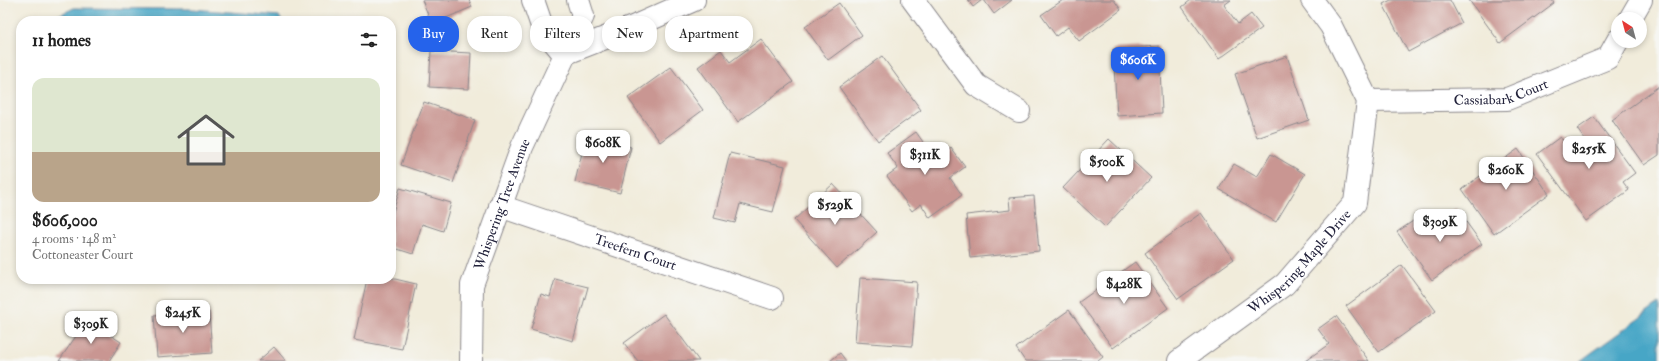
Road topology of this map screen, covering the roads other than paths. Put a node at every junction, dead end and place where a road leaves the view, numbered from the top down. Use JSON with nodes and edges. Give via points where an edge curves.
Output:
{"nodes":[{"id":1,"x":533,"y":0,"type":"edge"},
{"id":2,"x":578,"y":0,"type":"edge"},
{"id":3,"x":694,"y":0,"type":"edge"},
{"id":4,"x":913,"y":0,"type":"edge"},
{"id":5,"x":1312,"y":0,"type":"edge"},
{"id":6,"x":1640,"y":0,"type":"edge"},
{"id":7,"x":1634,"y":12,"type":"edge"},
{"id":8,"x":1614,"y":48,"type":"edge"},
{"id":9,"x":564,"y":54,"type":"junction"},
{"id":10,"x":1368,"y":101,"type":"junction"},
{"id":11,"x":1020,"y":111,"type":"dead end"},
{"id":12,"x":500,"y":206,"type":"junction"},
{"id":13,"x":772,"y":298,"type":"dead end"},
{"id":14,"x":472,"y":361,"type":"edge"},
{"id":15,"x":1180,"y":361,"type":"edge"}],
"edges":[{"from":1,"to":9,"type":"street","via":[[543,28]]},
{"from":2,"to":9,"type":"street","name":"Whispering Tree Avenue","via":[[583,16]]},
{"from":3,"to":9,"type":"street"},
{"from":4,"to":11,"type":"street","via":[[976,85]]},
{"from":5,"to":10,"type":"street","via":[[1331,26]]},
{"from":6,"to":7,"type":"street"},
{"from":8,"to":10,"type":"street","name":"Cassiabark Court","via":[[1608,58],[1507,99]]},
{"from":9,"to":12,"type":"street","name":"Whispering Tree Avenue","via":[[522,147]]},
{"from":10,"to":15,"type":"street","name":"Whispering Maple Drive","via":[[1354,203],[1284,284]]},
{"from":12,"to":13,"type":"street","name":"Treefern Court"},
{"from":12,"to":14,"type":"street","name":"Whispering Tree Avenue","via":[[472,285]]}]}
